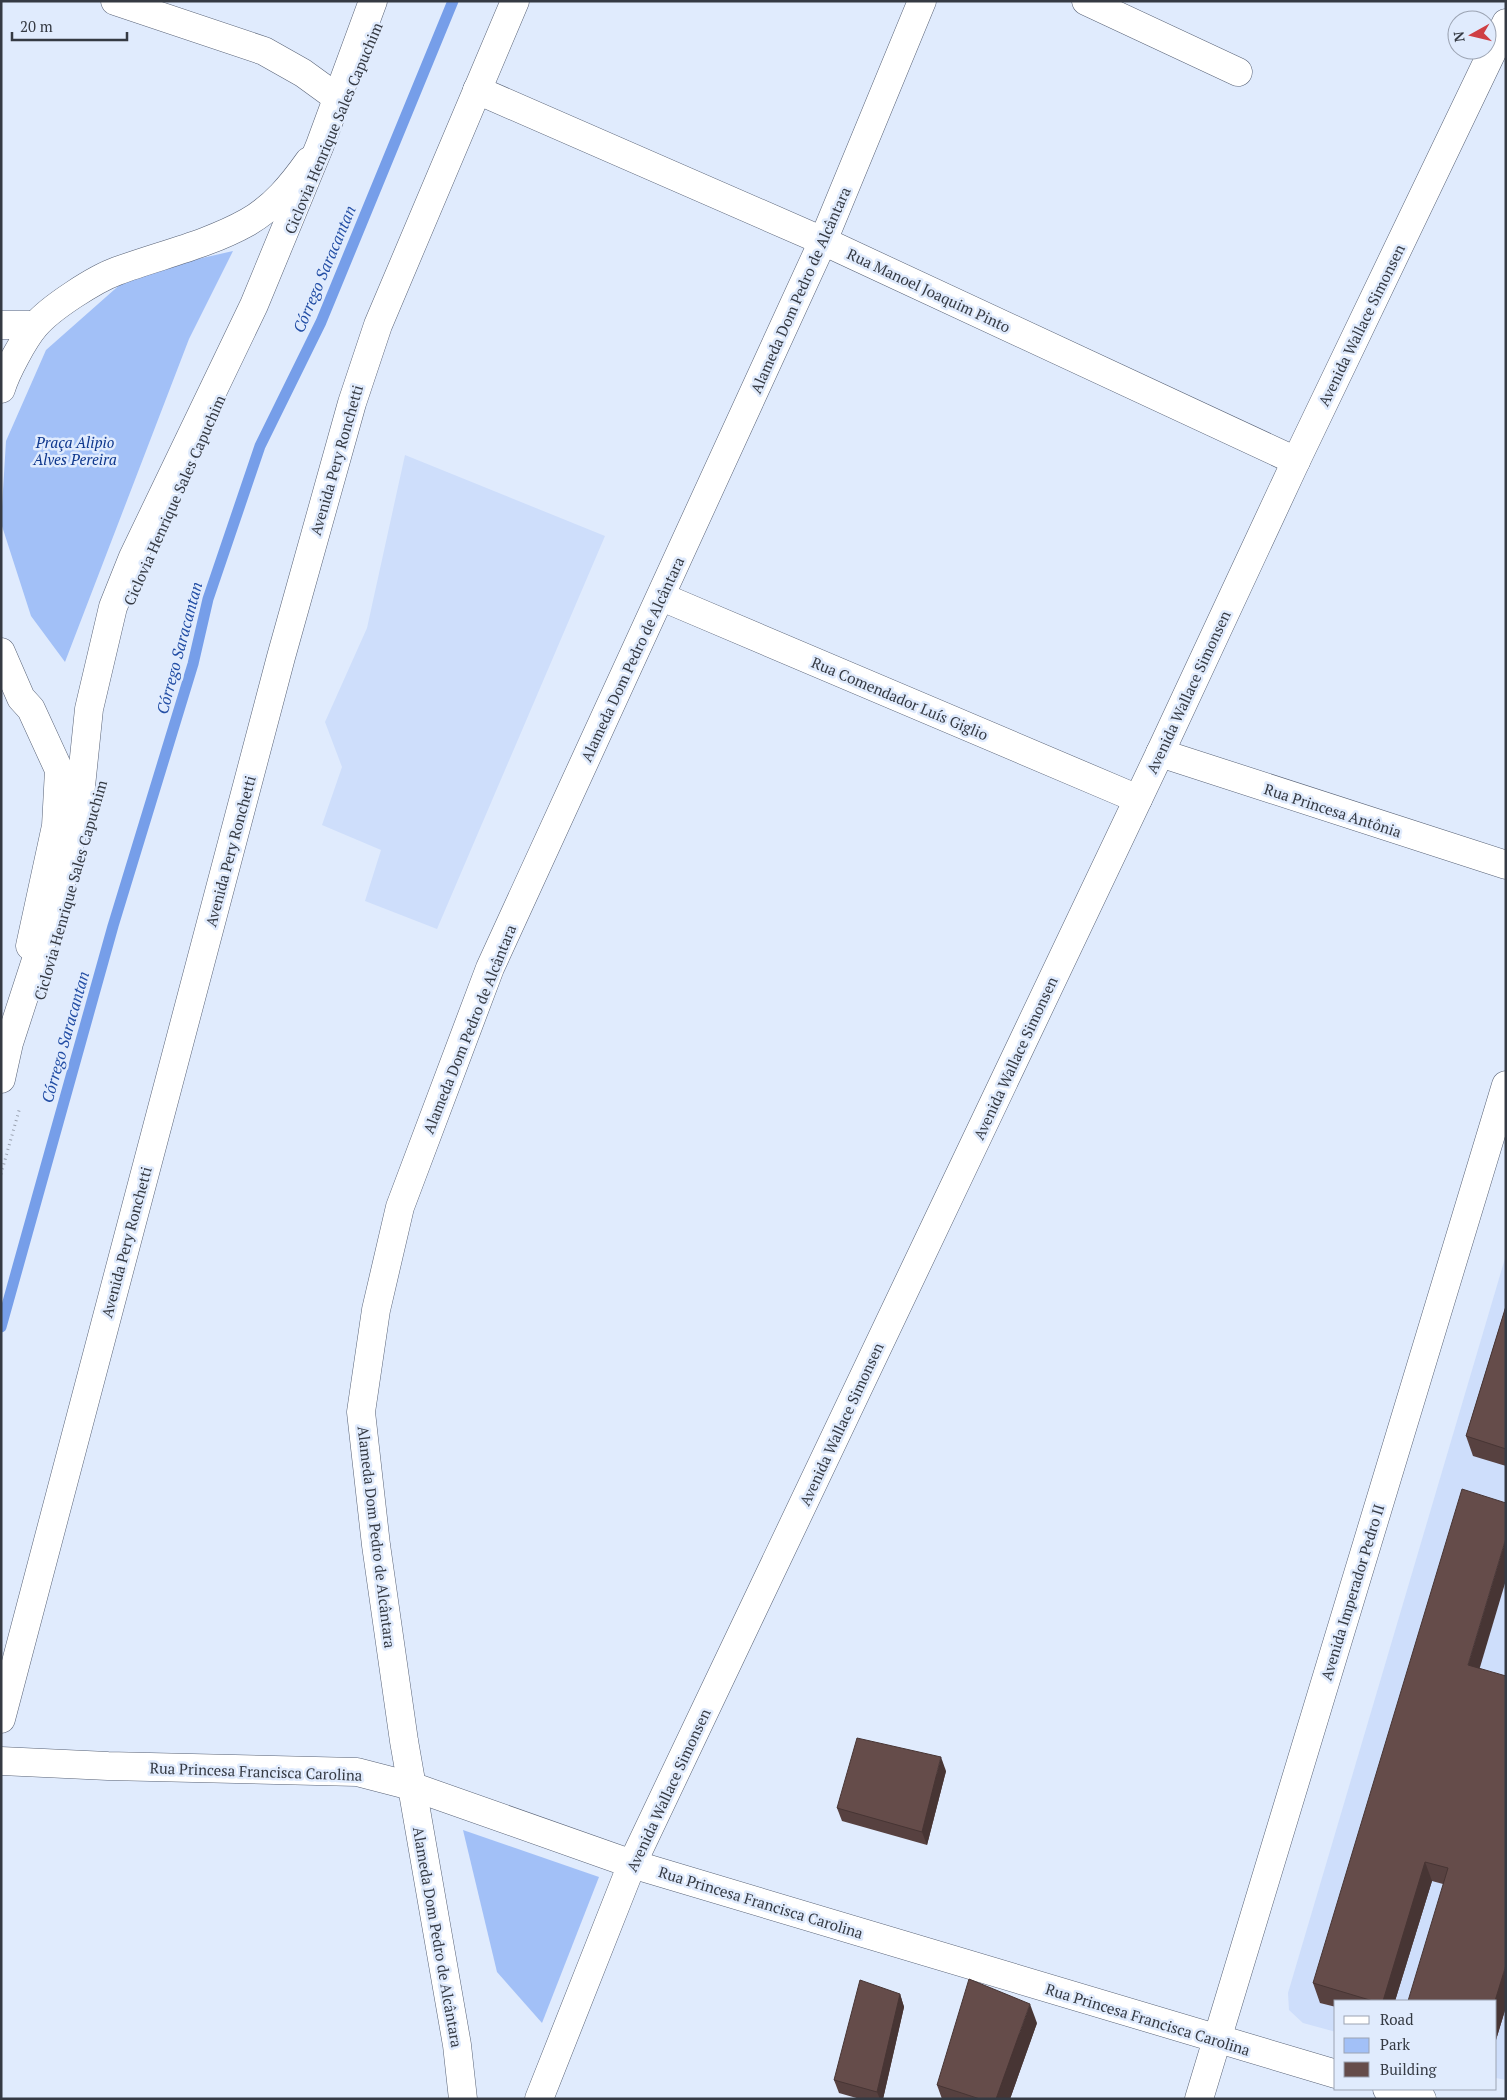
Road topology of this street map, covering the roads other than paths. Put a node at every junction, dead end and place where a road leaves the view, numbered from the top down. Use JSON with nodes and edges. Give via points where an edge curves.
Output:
{"nodes":[{"id":1,"x":115,"y":1,"type":"edge"},
{"id":2,"x":373,"y":1,"type":"edge"},
{"id":3,"x":515,"y":1,"type":"edge"},
{"id":4,"x":922,"y":1,"type":"edge"},
{"id":5,"x":1086,"y":1,"type":"edge"},
{"id":6,"x":1506,"y":24,"type":"edge"},
{"id":7,"x":1238,"y":72,"type":"dead end"},
{"id":8,"x":477,"y":90,"type":"junction"},
{"id":9,"x":336,"y":97,"type":"junction"},
{"id":10,"x":320,"y":145,"type":"junction"},
{"id":11,"x":823,"y":241,"type":"junction"},
{"id":12,"x":1,"y":325,"type":"edge"},
{"id":13,"x":35,"y":325,"type":"junction"},
{"id":14,"x":1,"y":389,"type":"edge"},
{"id":15,"x":1296,"y":461,"type":"junction"},
{"id":16,"x":662,"y":597,"type":"junction"},
{"id":17,"x":1,"y":652,"type":"edge"},
{"id":18,"x":11,"y":700,"type":"edge"},
{"id":19,"x":1160,"y":753,"type":"junction"},
{"id":20,"x":1138,"y":799,"type":"junction"},
{"id":21,"x":1506,"y":865,"type":"edge"},
{"id":22,"x":9,"y":1042,"type":"junction"},
{"id":23,"x":1,"y":1079,"type":"edge"},
{"id":24,"x":1506,"y":1085,"type":"edge"},
{"id":25,"x":1,"y":1719,"type":"edge"},
{"id":26,"x":1,"y":1761,"type":"edge"},
{"id":27,"x":411,"y":1786,"type":"junction"},
{"id":28,"x":632,"y":1864,"type":"junction"},
{"id":29,"x":1215,"y":2039,"type":"junction"},
{"id":30,"x":1334,"y":2073,"type":"edge"},
{"id":31,"x":1390,"y":2090,"type":"edge"},
{"id":32,"x":463,"y":2099,"type":"edge"},
{"id":33,"x":539,"y":2099,"type":"edge"},
{"id":34,"x":1199,"y":2099,"type":"edge"},
{"id":35,"x":1422,"y":2099,"type":"edge"}],
"edges":[{"from":1,"to":9,"type":"street","via":[[264,51]]},
{"from":2,"to":9,"type":"street"},
{"from":3,"to":8,"type":"street","name":"Avenida Pery Ronchetti"},
{"from":4,"to":11,"type":"street","name":"Alameda Dom Pedro de Alcântara"},
{"from":5,"to":7,"type":"street"},
{"from":6,"to":15,"type":"street","name":"Avenida Wallace Simonsen"},
{"from":8,"to":11,"type":"street","name":"Rua Manoel Joaquim Pinto"},
{"from":8,"to":25,"type":"street","name":"Avenida Pery Ronchetti","via":[[378,325],[352,403],[281,657]]},
{"from":9,"to":10,"type":"street"},
{"from":10,"to":13,"type":"street","via":[[294,182],[274,203],[248,222],[208,240],[115,271],[75,294]]},
{"from":10,"to":22,"type":"street","via":[[254,305],[112,607],[89,709],[80,796],[62,880]]},
{"from":11,"to":15,"type":"street","name":"Rua Manoel Joaquim Pinto"},
{"from":11,"to":16,"type":"street","name":"Alameda Dom Pedro de Alcântara"},
{"from":12,"to":13,"type":"street"},
{"from":13,"to":14,"type":"street"},
{"from":15,"to":19,"type":"street","name":"Avenida Wallace Simonsen"},
{"from":16,"to":20,"type":"street","name":"Rua Comendador Luís Giglio"},
{"from":16,"to":27,"type":"street","name":"Alameda Dom Pedro de Alcântara","via":[[490,968],[400,1207],[376,1310],[361,1412],[376,1545]]},
{"from":17,"to":18,"type":"street"},
{"from":18,"to":22,"type":"street","via":[[31,709],[56,762],[59,799],[56,826]]},
{"from":19,"to":20,"type":"street","name":"Avenida Wallace Simonsen"},
{"from":19,"to":21,"type":"street","name":"Rua Princesa Antônia"},
{"from":20,"to":28,"type":"street","name":"Avenida Wallace Simonsen"},
{"from":22,"to":23,"type":"street"},
{"from":24,"to":29,"type":"street","name":"Avenida Imperador Pedro II"},
{"from":26,"to":27,"type":"street","name":"Rua Princesa Francisca Carolina","via":[[357,1772]]},
{"from":27,"to":28,"type":"street","name":"Rua Princesa Francisca Carolina"},
{"from":27,"to":32,"type":"street","name":"Alameda Dom Pedro de Alcântara","via":[[457,2045]]},
{"from":28,"to":29,"type":"street","name":"Rua Princesa Francisca Carolina"},
{"from":28,"to":33,"type":"street","name":"Avenida Wallace Simonsen"},
{"from":29,"to":30,"type":"street","name":"Rua Princesa Francisca Carolina"},
{"from":29,"to":34,"type":"street","name":"Avenida Imperador Pedro II"},
{"from":31,"to":35,"type":"street"}]}
